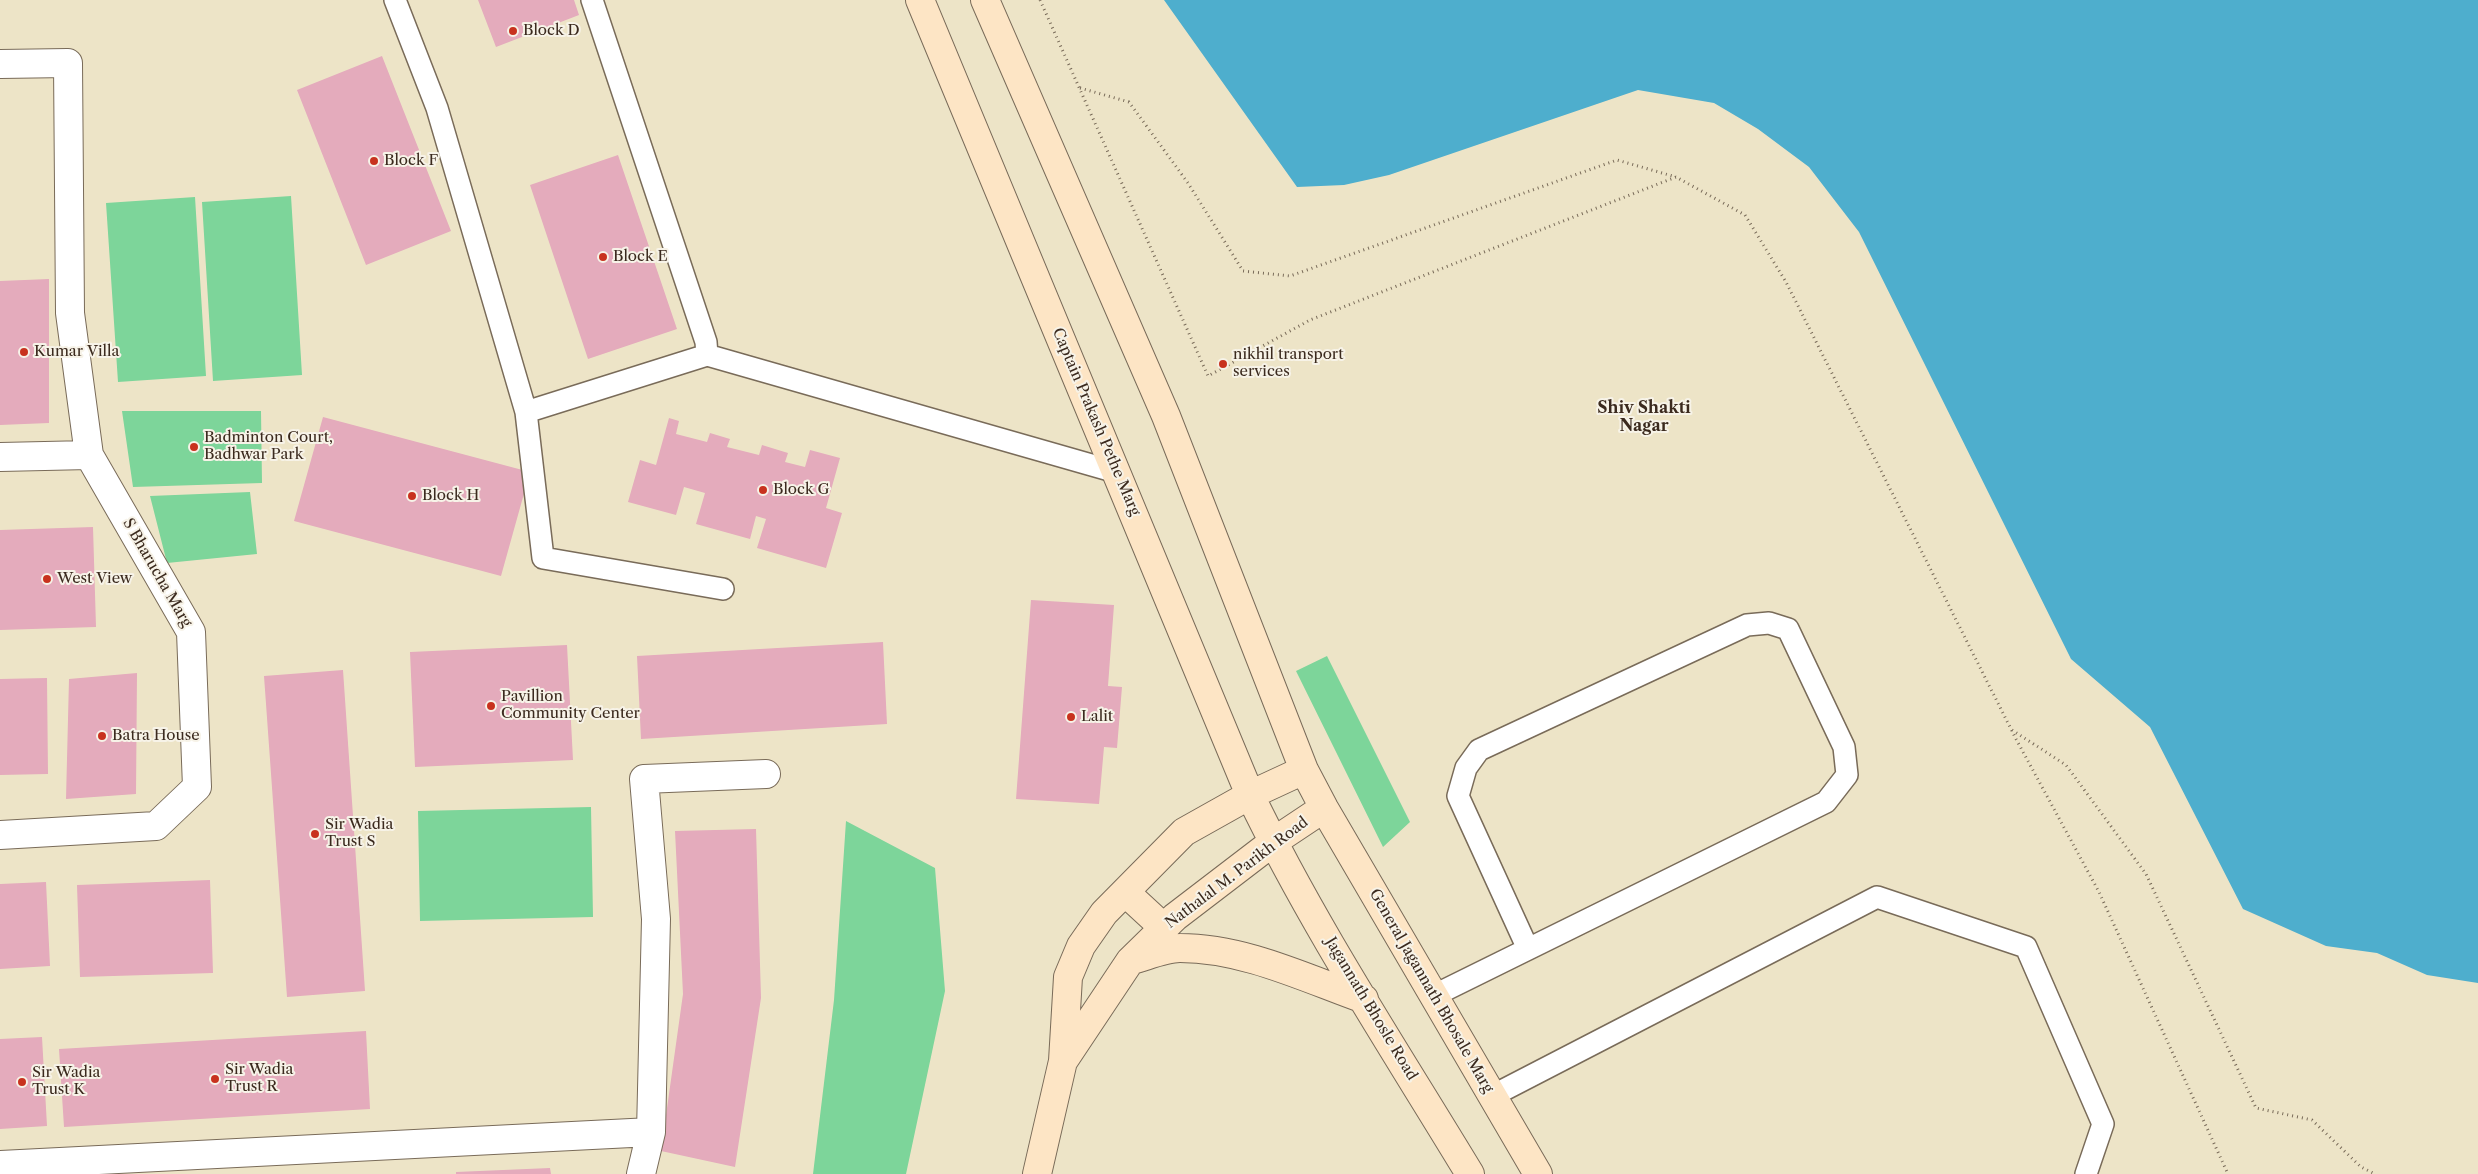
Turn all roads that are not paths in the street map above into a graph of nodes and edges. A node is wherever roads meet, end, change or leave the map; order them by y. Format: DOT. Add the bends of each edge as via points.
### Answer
graph roads {
  1 [pos="395,0"];
  2 [pos="592,0"];
  3 [pos="920,0"];
  4 [pos="985,0"];
  5 [pos="0,64"];
  6 [pos="708,355"];
  7 [pos="526,412"];
  8 [pos="89,455"];
  9 [pos="0,457"];
  10 [pos="1116,472"];
  11 [pos="724,588"];
  12 [pos="1304,770"];
  13 [pos="766,774"];
  14 [pos="1250,795"];
  15 [pos="1324,808"];
  16 [pos="0,835"];
  17 [pos="1273,842"];
  18 [pos="1125,892"];
  19 [pos="1164,928"];
  20 [pos="1528,949"];
  21 [pos="1130,961"];
  22 [pos="1434,996"];
  23 [pos="1364,999"];
  24 [pos="1063,1061"];
  25 [pos="1492,1096"];
  26 [pos="651,1132"];
  27 [pos="0,1165"];
  28 [pos="50,1168"];
  29 [pos="641,1174"];
  30 [pos="1037,1174"];
  31 [pos="1470,1174"];
  32 [pos="1538,1174"];
  33 [pos="2086,1174"];
  1 -- 7 [label="lane" via="436,108"];
  2 -- 6 [label="lane"];
  3 -- 10 [label="main road, Captain Prakash Pethe Marg"];
  4 -- 12 [label="main road" via="1166,416"];
  5 -- 8 [label="street" via="68,63 70,313"];
  6 -- 7 [label="lane"];
  6 -- 10 [label="lane"];
  7 -- 11 [label="lane" via="543,558"];
  8 -- 9 [label="street"];
  8 -- 16 [label="street, S Bharucha Marg" via="192,632 197,787 156,826"];
  10 -- 14 [label="main road, Captain Prakash Pethe Marg"];
  12 -- 14 [label="main road, Nathalal M. Parikh Road"];
  12 -- 15 [label="main road"];
  13 -- 26 [label="street" via="644,779 656,919"];
  14 -- 17 [label="main road, Captain Prakash Pethe Marg"];
  14 -- 18 [label="main road, Nathalal M. Parikh Road" via="1184,832"];
  15 -- 17 [label="main road, Nathalal M. Parikh Road"];
  15 -- 22 [label="main road, General Jagannath Bhosale Marg"];
  17 -- 19 [label="main road, Nathalal M. Parikh Road"];
  17 -- 23 [label="main road, Jagannath Bhosle Road"];
  18 -- 19 [label="main road"];
  18 -- 24 [label="main road, Nathalal M. Parikh Road" via="1104,912 1081,946 1068,977"];
  19 -- 21 [label="main road, Nathalal M. Parikh Road"];
  20 -- 20 [label="lane" via="1826,802 1847,774 1844,747 1788,630 1769,622 1747,625 1479,750 1466,768 1458,796"];
  20 -- 22 [label="lane"];
  21 -- 23 [label="main road" via="1179,948 1218,952 1277,966"];
  21 -- 24 [label="main road, Nathalal M. Parikh Road"];
  22 -- 25 [label="main road, General Jagannath Bhosale Marg"];
  23 -- 31 [label="main road, Jagannath Bhosle Road"];
  24 -- 30 [label="main road, Nathalal M. Parikh Road"];
  25 -- 32 [label="main road, General Jagannath Bhosale Marg"];
  25 -- 33 [label="lane" via="1877,897 2026,947 2103,1124"];
  26 -- 28 [label="street"];
  26 -- 29 [label="street"];
  27 -- 28 [label="street"];
}
